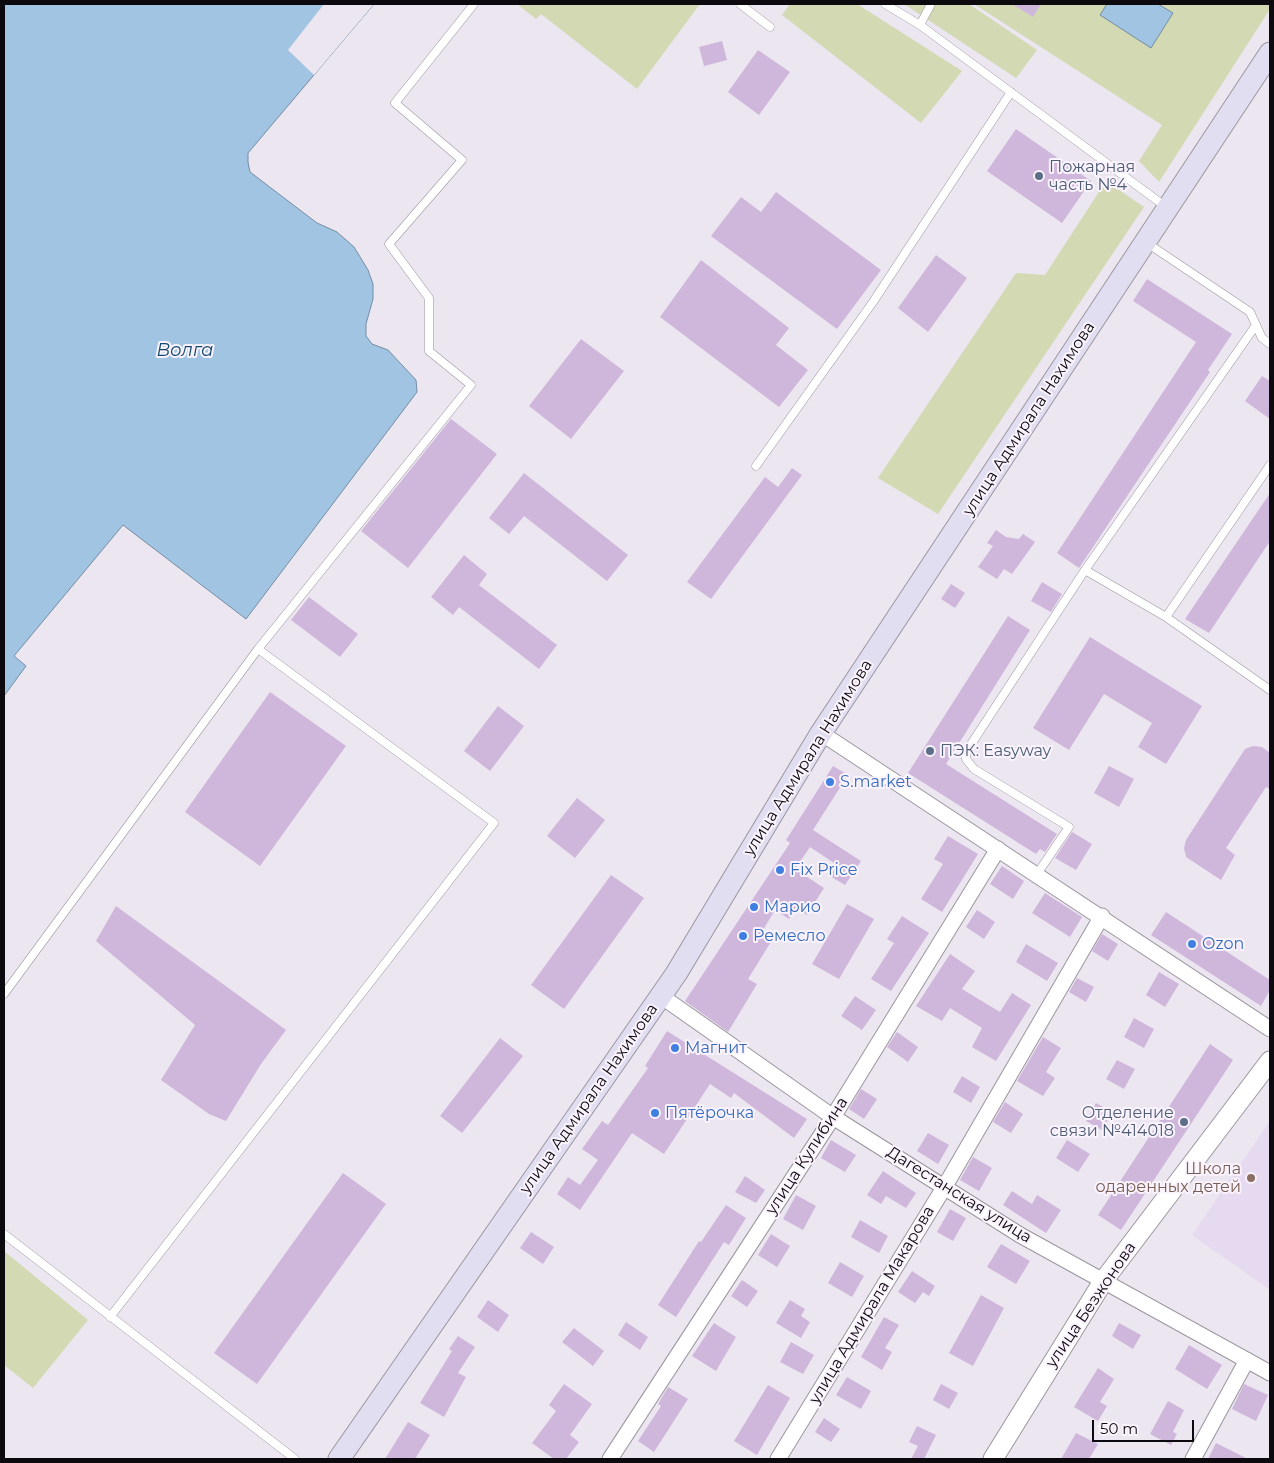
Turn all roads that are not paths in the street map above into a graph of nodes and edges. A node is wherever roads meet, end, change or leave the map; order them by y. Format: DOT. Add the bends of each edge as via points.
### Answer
graph roads {
  1 [pos="474,4"];
  2 [pos="740,4"];
  3 [pos="885,4"];
  4 [pos="931,4"];
  5 [pos="920,25"];
  6 [pos="770,27"];
  7 [pos="1270,53"];
  8 [pos="1011,92"];
  9 [pos="1168,208"];
  10 [pos="1145,242"];
  11 [pos="1256,325"];
  12 [pos="1270,344"];
  13 [pos="756,466"];
  14 [pos="1270,466"];
  15 [pos="1085,570"];
  16 [pos="1166,617"];
  17 [pos="258,649"];
  18 [pos="1270,690"];
  19 [pos="821,733"];
  20 [pos="998,849"];
  21 [pos="1037,874"];
  22 [pos="1102,916"];
  23 [pos="4,994"];
  24 [pos="661,996"];
  25 [pos="1270,1029"];
  26 [pos="1270,1061"];
  27 [pos="833,1116"];
  28 [pos="945,1186"];
  29 [pos="4,1234"];
  30 [pos="1104,1280"];
  31 [pos="110,1317"];
  32 [pos="1247,1360"];
  33 [pos="1270,1373"];
  34 [pos="296,1459"];
  35 [pos="339,1459"];
  36 [pos="610,1459"];
  37 [pos="778,1459"];
  38 [pos="993,1459"];
  39 [pos="1193,1459"];
  1 -- 17 [label="lane" via="395,103 462,160 389,244 429,298 429,352 471,385"];
  2 -- 6 [label="lane"];
  3 -- 5 [label="lane"];
  4 -- 5 [label="lane"];
  5 -- 8 [label="lane"];
  7 -- 9 [label="main road, улица Адмирала Нахимова"];
  8 -- 9 [label="lane"];
  8 -- 13 [label="lane" via="873,302"];
  9 -- 10 [label="main road, улица Адмирала Нахимова"];
  10 -- 11 [label="lane" via="1250,312"];
  10 -- 19 [label="main road, улица Адмирала Нахимова"];
  11 -- 12 [label="lane" via="1262,338"];
  11 -- 15 [label="lane"];
  14 -- 16 [label="lane"];
  15 -- 16 [label="lane"];
  15 -- 21 [label="lane" via="966,752 966,759 974,769 1069,826"];
  16 -- 18 [label="lane"];
  17 -- 23 [label="lane"];
  17 -- 31 [label="lane" via="494,823"];
  19 -- 20 [label="street"];
  19 -- 24 [label="main road, улица Адмирала Нахимова"];
  20 -- 21 [label="street"];
  20 -- 27 [label="street, улица Кулибина"];
  21 -- 22 [label="street"];
  22 -- 25 [label="street"];
  22 -- 28 [label="street, улица Адмирала Макарова"];
  24 -- 27 [label="street, Дагестанская улица"];
  24 -- 35 [label="main road, улица Адмирала Нахимова"];
  26 -- 30 [label="street, улица Безжонова"];
  27 -- 28 [label="street, Дагестанская улица"];
  27 -- 36 [label="street, улица Кулибина"];
  28 -- 30 [label="street, Дагестанская улица" via="1020,1235"];
  28 -- 37 [label="street, улица Адмирала Макарова"];
  29 -- 31 [label="lane"];
  30 -- 32 [label="street, Дагестанская улица"];
  30 -- 38 [label="street, улица Безжонова"];
  31 -- 34 [label="lane"];
  32 -- 33 [label="street, Дагестанская улица"];
  32 -- 39 [label="street"];
}
